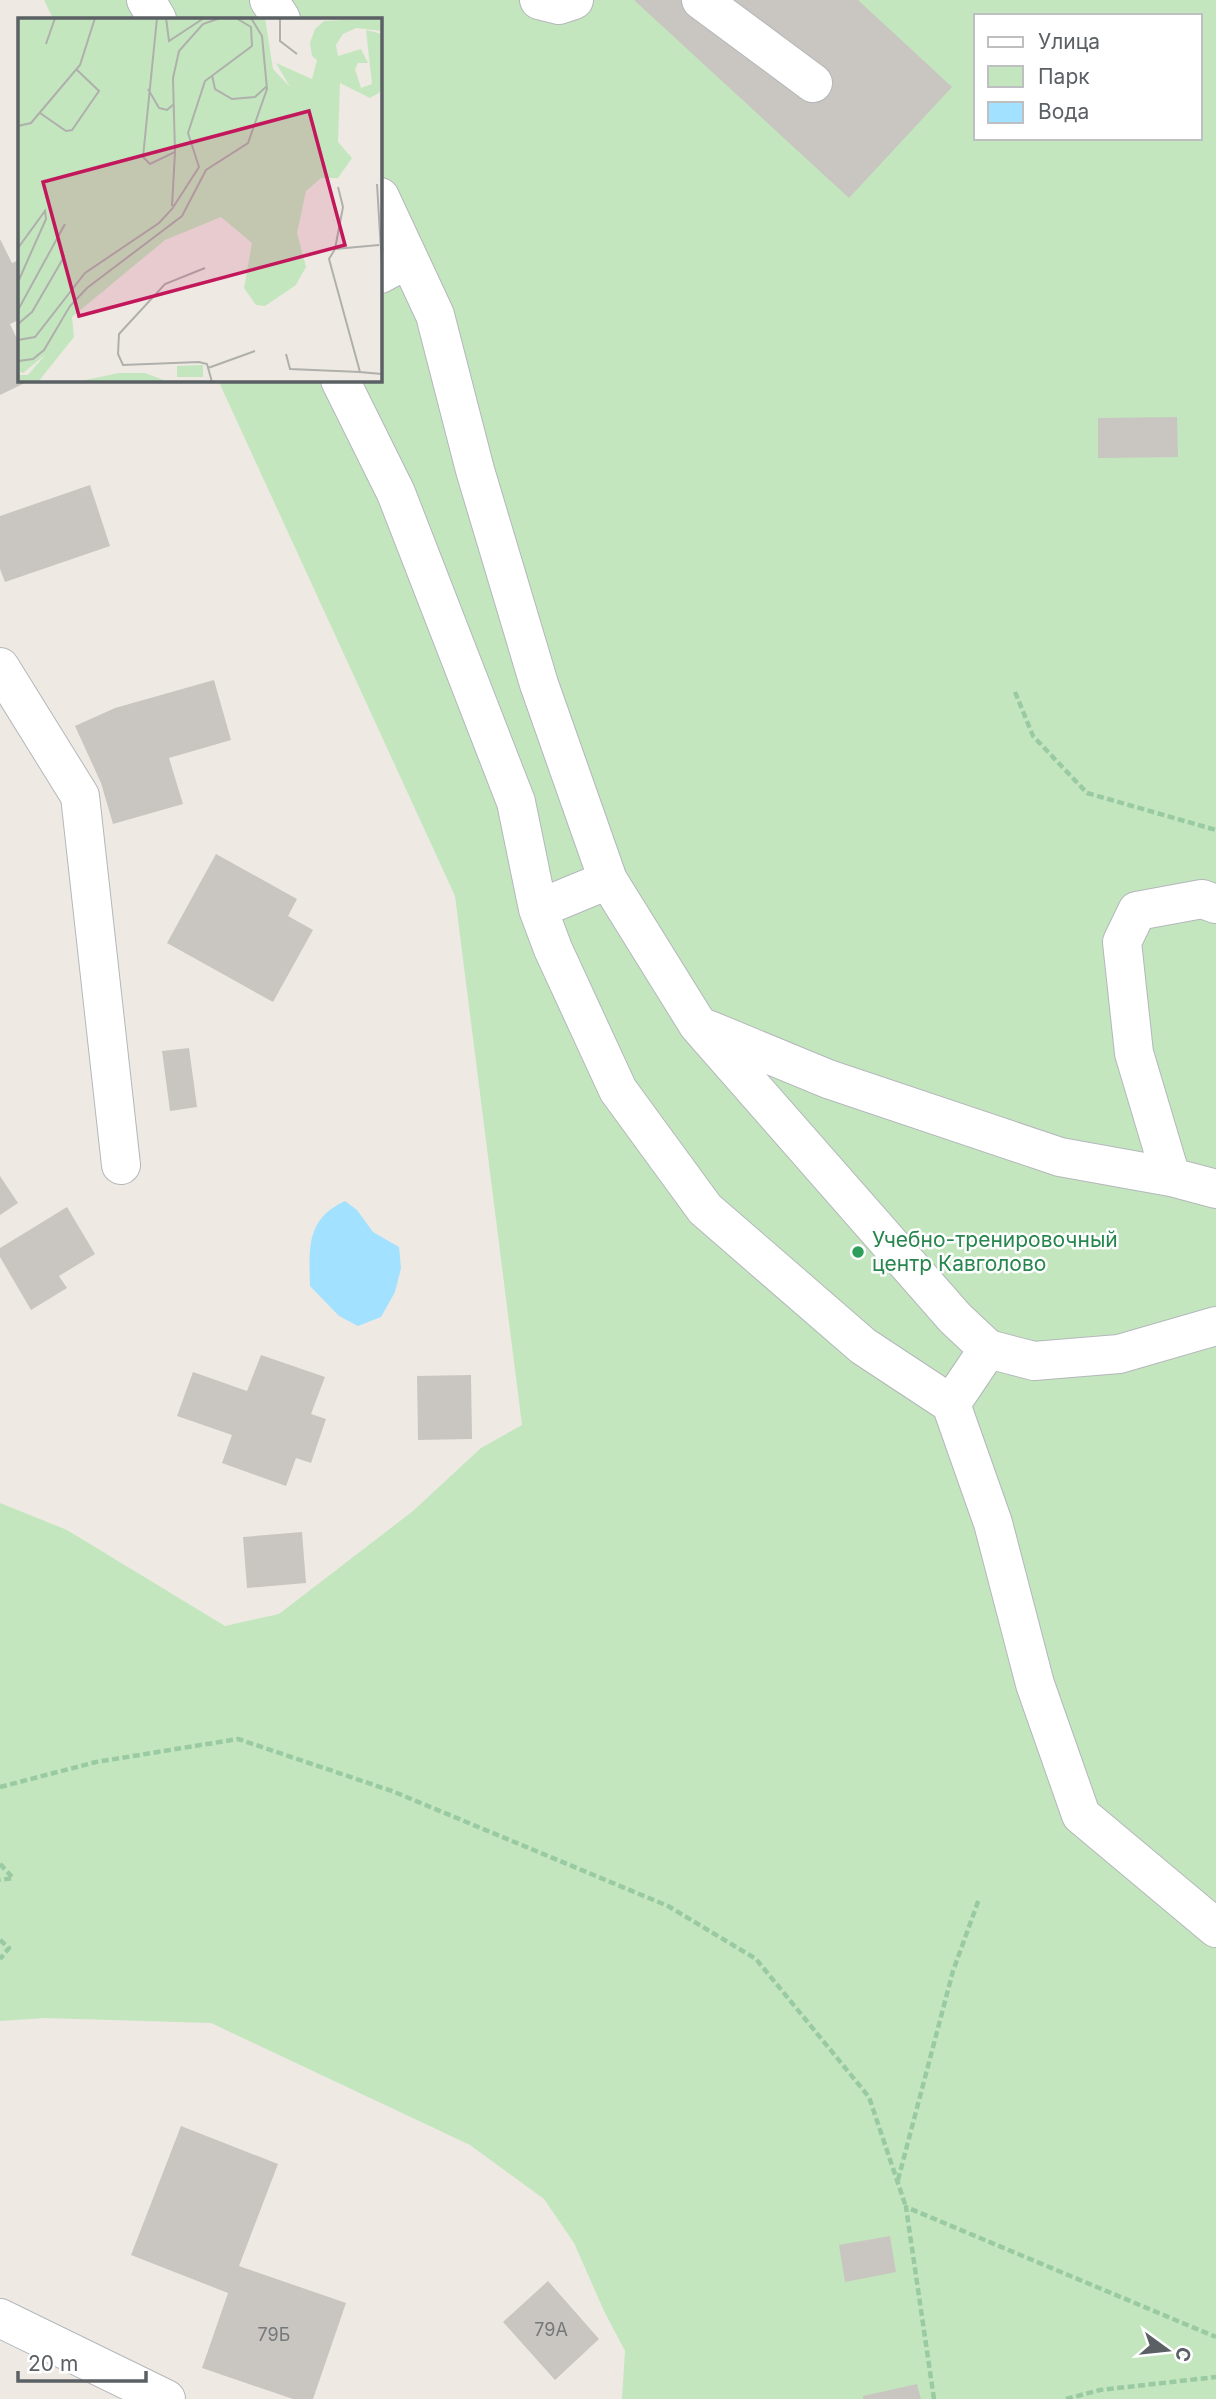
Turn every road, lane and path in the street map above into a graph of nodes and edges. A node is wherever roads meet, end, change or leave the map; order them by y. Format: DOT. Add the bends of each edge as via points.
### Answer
graph roads {
  1 [pos="146,0"];
  2 [pos="269,0"];
  3 [pos="539,0"];
  4 [pos="575,0"];
  5 [pos="701,0"];
  6 [pos="156,18"];
  7 [pos="280,18"];
  8 [pos="813,83"];
  9 [pos="382,207"];
  10 [pos="394,267"];
  11 [pos="342,382"];
  12 [pos="0,667"];
  13 [pos="1015,692"];
  14 [pos="1216,830"];
  15 [pos="608,880"];
  16 [pos="1216,904"];
  17 [pos="538,909"];
  18 [pos="698,1025"];
  19 [pos="121,1165"];
  20 [pos="1171,1177"];
  21 [pos="1216,1189"];
  22 [pos="1216,1326"];
  23 [pos="988,1349"];
  24 [pos="951,1404"];
  25 [pos="0,1787"];
  26 [pos="0,1864"];
  27 [pos="0,1880"];
  28 [pos="979,1899"];
  29 [pos="1216,1928"];
  30 [pos="0,1940"];
  31 [pos="0,1959"];
  32 [pos="898,2181"];
  33 [pos="906,2207"];
  34 [pos="0,2318"];
  35 [pos="1216,2337"];
  36 [pos="1216,2377"];
  37 [pos="166,2399"];
  38 [pos="934,2399"];
  39 [pos="1066,2399"];
  1 -- 6 [label="street"];
  2 -- 7 [label="street"];
  3 -- 4 [label="street" via="559,5"];
  5 -- 8 [label="street"];
  9 -- 10 [label="street"];
  10 -- 15 [label="street" via="435,315 538,684"];
  11 -- 17 [label="street" via="396,493 516,802"];
  12 -- 19 [label="street" via="80,796"];
  13 -- 14 [label="path" via="1033,736 1087,793"];
  15 -- 17 [label="street"];
  15 -- 18 [label="street"];
  16 -- 20 [label="street" via="1202,899 1137,911 1122,942 1134,1053"];
  17 -- 24 [label="street" via="618,1090 705,1209 863,1346"];
  18 -- 20 [label="street" via="828,1079 1060,1157"];
  18 -- 23 [label="street" via="955,1318"];
  20 -- 21 [label="street"];
  22 -- 23 [label="street" via="1119,1354 1034,1361"];
  23 -- 24 [label="street"];
  24 -- 29 [label="street" via="993,1523 1035,1684 1081,1815"];
  25 -- 32 [label="path" via="96,1762 237,1739 392,1790 668,1906 756,1959 869,2097"];
  26 -- 27 [label="path" via="13,1878"];
  28 -- 32 [label="path" via="953,1971"];
  30 -- 31 [label="path" via="9,1948"];
  32 -- 33 [label="path"];
  33 -- 35 [label="path"];
  33 -- 38 [label="path"];
  34 -- 37 [label="street"];
  36 -- 39 [label="path" via="1100,2390"];
}
